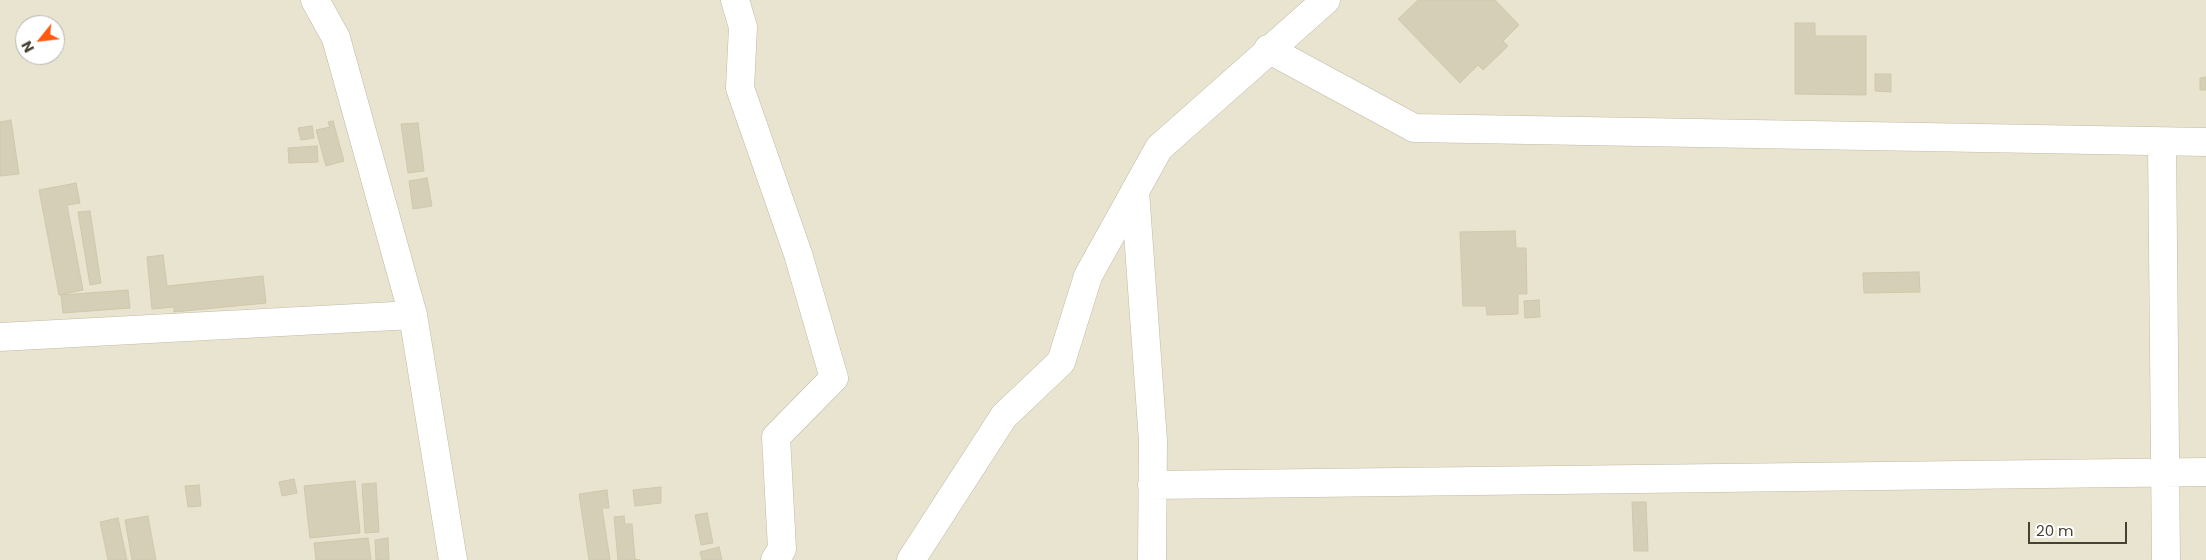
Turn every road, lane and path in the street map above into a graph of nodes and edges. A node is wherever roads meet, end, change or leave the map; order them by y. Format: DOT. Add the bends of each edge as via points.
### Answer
graph roads {
  1 [pos="315,0"];
  2 [pos="735,0"];
  3 [pos="1326,0"];
  4 [pos="1268,49"];
  5 [pos="2162,142"];
  6 [pos="2206,142"];
  7 [pos="1135,192"];
  8 [pos="413,315"];
  9 [pos="0,336"];
  10 [pos="2206,472"];
  11 [pos="2165,473"];
  12 [pos="1152,485"];
  13 [pos="452,560"];
  14 [pos="775,560"];
  15 [pos="910,560"];
  16 [pos="1152,560"];
  17 [pos="2166,560"];
  1 -- 8 [label="street" via="336,38"];
  2 -- 14 [label="street" via="743,26 740,88 798,254 834,378 776,437 782,549"];
  3 -- 4 [label="street"];
  4 -- 5 [label="street" via="1414,128"];
  4 -- 7 [label="street" via="1159,148"];
  5 -- 6 [label="street"];
  5 -- 11 [label="street"];
  7 -- 12 [label="street" via="1153,442"];
  7 -- 15 [label="street" via="1088,276 1061,362 1004,416"];
  8 -- 9 [label="street"];
  8 -- 13 [label="street"];
  10 -- 11 [label="street"];
  11 -- 12 [label="street"];
  11 -- 17 [label="street"];
  12 -- 16 [label="street"];
}
